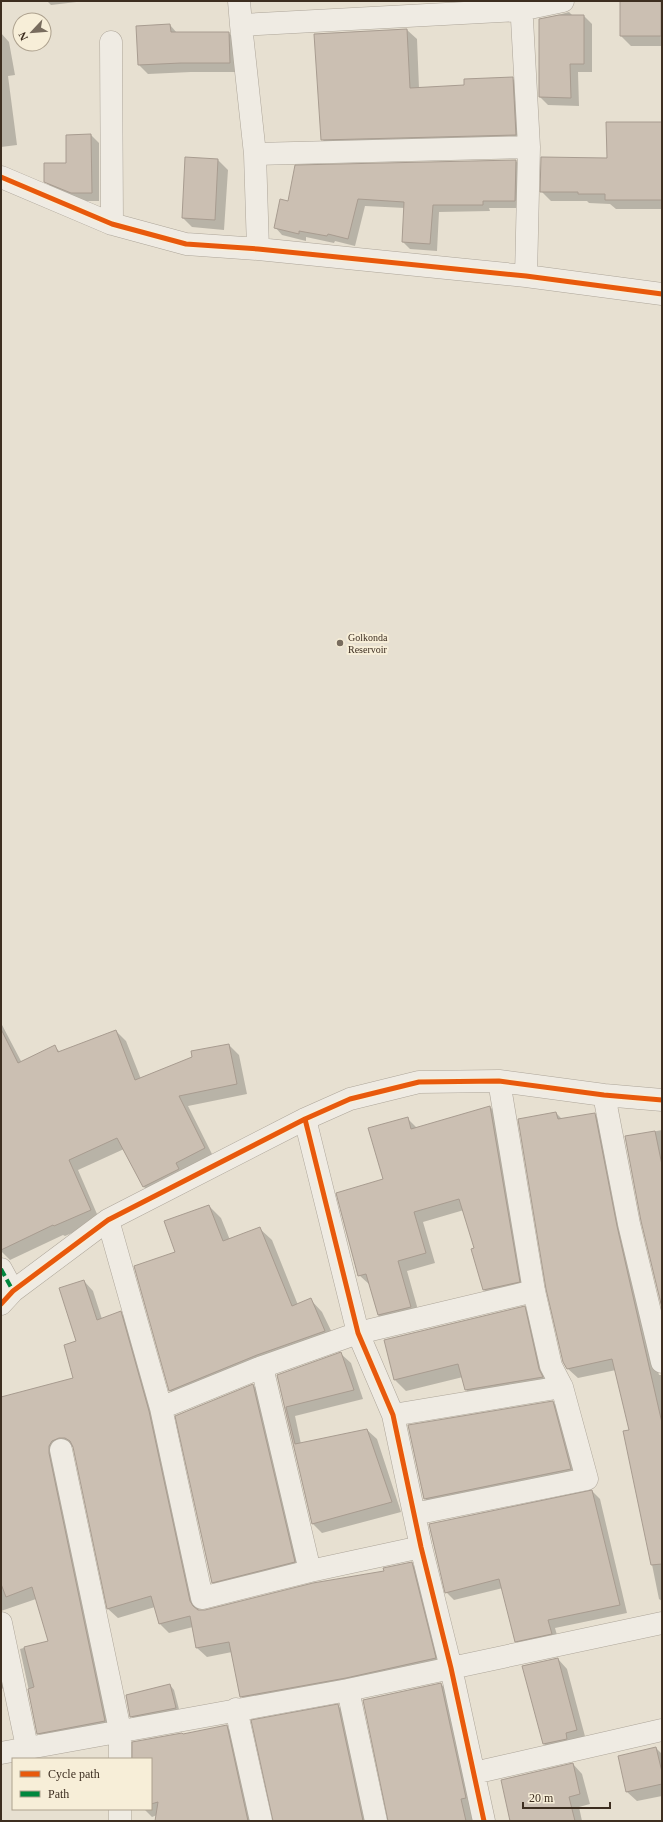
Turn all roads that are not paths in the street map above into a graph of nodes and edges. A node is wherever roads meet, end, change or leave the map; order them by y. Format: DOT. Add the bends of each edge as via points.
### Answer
graph roads {
  1 [pos="239,1"];
  2 [pos="563,1"];
  3 [pos="520,6"];
  4 [pos="241,24"];
  5 [pos="111,42"];
  6 [pos="529,147"];
  7 [pos="255,154"];
  8 [pos="1,177"];
  9 [pos="112,224"];
  10 [pos="258,249"];
  11 [pos="526,276"];
  12 [pos="662,294"];
  13 [pos="499,1081"];
  14 [pos="604,1095"];
  15 [pos="662,1100"];
  16 [pos="305,1119"];
  17 [pos="108,1220"];
  18 [pos="1,1270"];
  19 [pos="534,1291"];
  20 [pos="7,1297"];
  21 [pos="358,1333"];
  22 [pos="662,1362"];
  23 [pos="262,1367"];
  24 [pos="562,1387"];
  25 [pos="161,1408"];
  26 [pos="393,1415"];
  27 [pos="60,1450"];
  28 [pos="414,1514"];
  29 [pos="421,1548"];
  30 [pos="310,1571"];
  31 [pos="662,1622"];
  32 [pos="1,1623"];
  33 [pos="451,1668"];
  34 [pos="348,1690"];
  35 [pos="236,1709"];
  36 [pos="120,1730"];
  37 [pos="662,1730"];
  38 [pos="27,1747"];
  39 [pos="1,1753"];
  40 [pos="120,1758"];
  41 [pos="474,1773"];
  42 [pos="120,1810"];
  43 [pos="120,1821"];
  44 [pos="261,1821"];
  45 [pos="376,1821"];
  46 [pos="484,1821"];
  1 -- 4 [label="street"];
  2 -- 3 [label="street"];
  3 -- 4 [label="street"];
  3 -- 6 [label="street"];
  4 -- 7 [label="street"];
  5 -- 9 [label="street"];
  6 -- 7 [label="street"];
  6 -- 11 [label="street"];
  7 -- 10 [label="street"];
  8 -- 9 [label="street"];
  9 -- 10 [label="street" via="186,244"];
  10 -- 11 [label="street"];
  11 -- 12 [label="street"];
  13 -- 14 [label="street"];
  13 -- 16 [label="street" via="419,1082 350,1099"];
  13 -- 19 [label="street"];
  14 -- 15 [label="street"];
  14 -- 22 [label="street" via="629,1224"];
  16 -- 17 [label="street"];
  16 -- 21 [label="street"];
  17 -- 20 [label="street"];
  17 -- 25 [label="street"];
  18 -- 20 [label="street"];
  19 -- 21 [label="street"];
  19 -- 24 [label="street" via="551,1366"];
  21 -- 23 [label="street"];
  21 -- 26 [label="street"];
  23 -- 25 [label="street"];
  23 -- 30 [label="street"];
  24 -- 26 [label="street"];
  24 -- 28 [label="street" via="587,1479"];
  25 -- 30 [label="street" via="202,1598"];
  26 -- 28 [label="street"];
  27 -- 36 [label="street"];
  28 -- 29 [label="street"];
  29 -- 30 [label="street"];
  29 -- 33 [label="street"];
  31 -- 33 [label="street"];
  32 -- 38 [label="street"];
  33 -- 34 [label="street"];
  33 -- 41 [label="street"];
  34 -- 35 [label="street"];
  34 -- 45 [label="street"];
  35 -- 36 [label="street"];
  35 -- 44 [label="street"];
  36 -- 38 [label="street"];
  36 -- 40 [label="street"];
  37 -- 41 [label="street"];
  38 -- 39 [label="street"];
  41 -- 46 [label="street"];
  42 -- 43 [label="street"];
}
